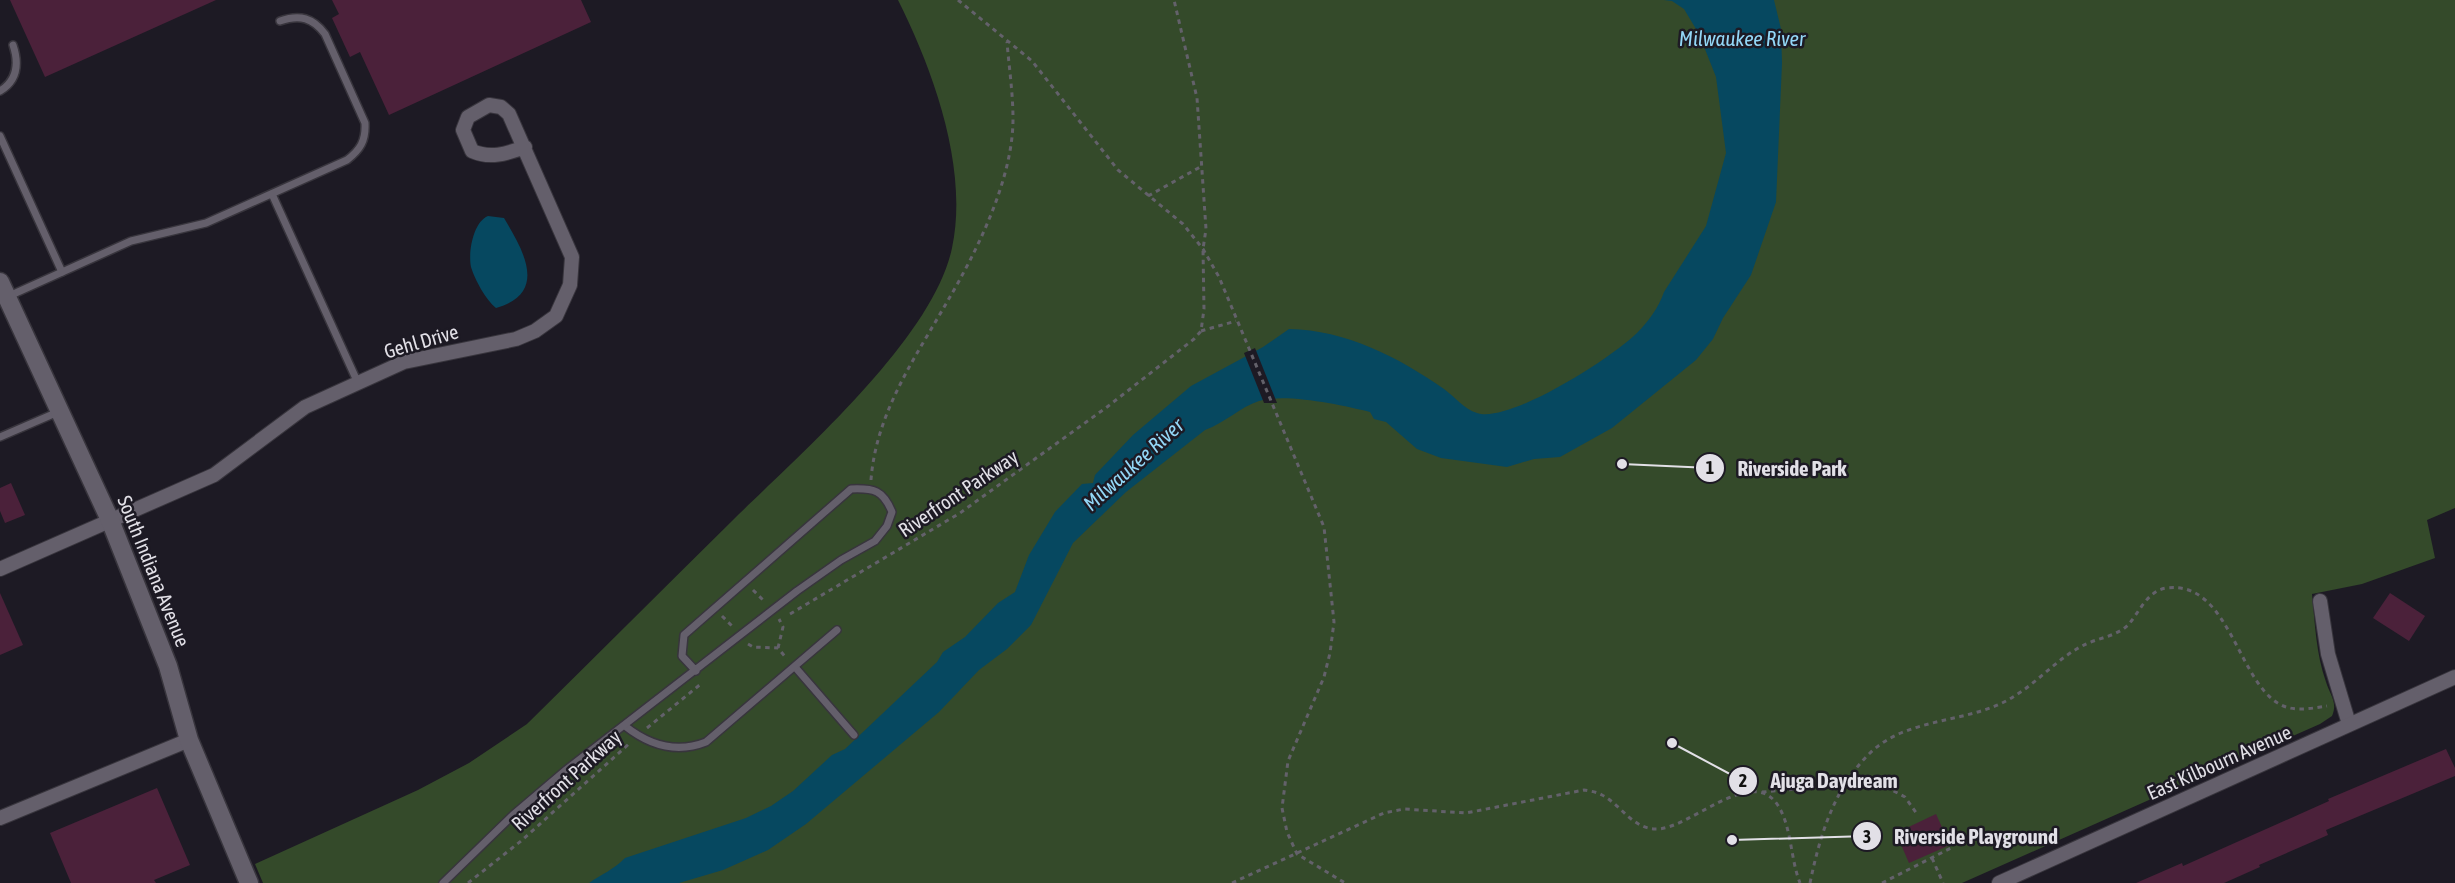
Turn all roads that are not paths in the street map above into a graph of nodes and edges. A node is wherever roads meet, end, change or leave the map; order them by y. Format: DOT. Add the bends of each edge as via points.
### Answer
graph roads {
  1 [pos="280,21"];
  2 [pos="13,45"];
  3 [pos="0,91"];
  4 [pos="0,136"];
  5 [pos="525,147"];
  6 [pos="272,194"];
  7 [pos="62,272"];
  8 [pos="2,293"];
  9 [pos="358,384"];
  10 [pos="60,411"];
  11 [pos="0,437"];
  12 [pos="110,520"];
  13 [pos="0,569"];
  14 [pos="2320,601"];
  15 [pos="837,630"];
  16 [pos="795,667"];
  17 [pos="696,671"];
  18 [pos="2455,677"];
  19 [pos="2349,724"];
  20 [pos="625,726"];
  21 [pos="854,735"];
  22 [pos="189,740"];
  23 [pos="0,818"];
  24 [pos="249,883"];
  25 [pos="443,883"];
  26 [pos="2000,883"];
  1 -- 6 [label="lane" via="308,18 325,34 360,110 365,135 357,153 347,160"];
  2 -- 3 [label="lane" via="17,67 9,84"];
  4 -- 7 [label="lane"];
  5 -- 5 [label="street, Gehl Drive" via="509,114 501,108 489,105 468,117 463,130 472,150 481,155"];
  5 -- 9 [label="street, Gehl Drive" via="572,257 570,285 556,316 516,339 404,362"];
  6 -- 7 [label="lane" via="207,223 131,241"];
  6 -- 9 [label="lane"];
  7 -- 8 [label="lane"];
  8 -- 10 [label="street, South Indiana Avenue"];
  9 -- 12 [label="street, Gehl Drive" via="305,407 214,475"];
  10 -- 11 [label="lane"];
  10 -- 12 [label="street, South Indiana Avenue"];
  12 -- 13 [label="street, Gehl Drive"];
  12 -- 22 [label="street, South Indiana Avenue" via="168,666"];
  14 -- 19 [label="street" via="2328,654"];
  15 -- 16 [label="lane"];
  16 -- 20 [label="lane" via="706,742 694,747 667,747 638,736"];
  16 -- 21 [label="lane"];
  17 -- 17 [label="lane" via="797,591 875,541 892,512 886,498 870,488 851,489 684,635 682,656"];
  17 -- 20 [label="lane"];
  18 -- 19 [label="street, East Kilbourn Avenue"];
  19 -- 26 [label="street, East Kilbourn Avenue"];
  20 -- 25 [label="lane" via="513,815"];
  22 -- 23 [label="street"];
  22 -- 24 [label="street, South Indiana Avenue"];
}
